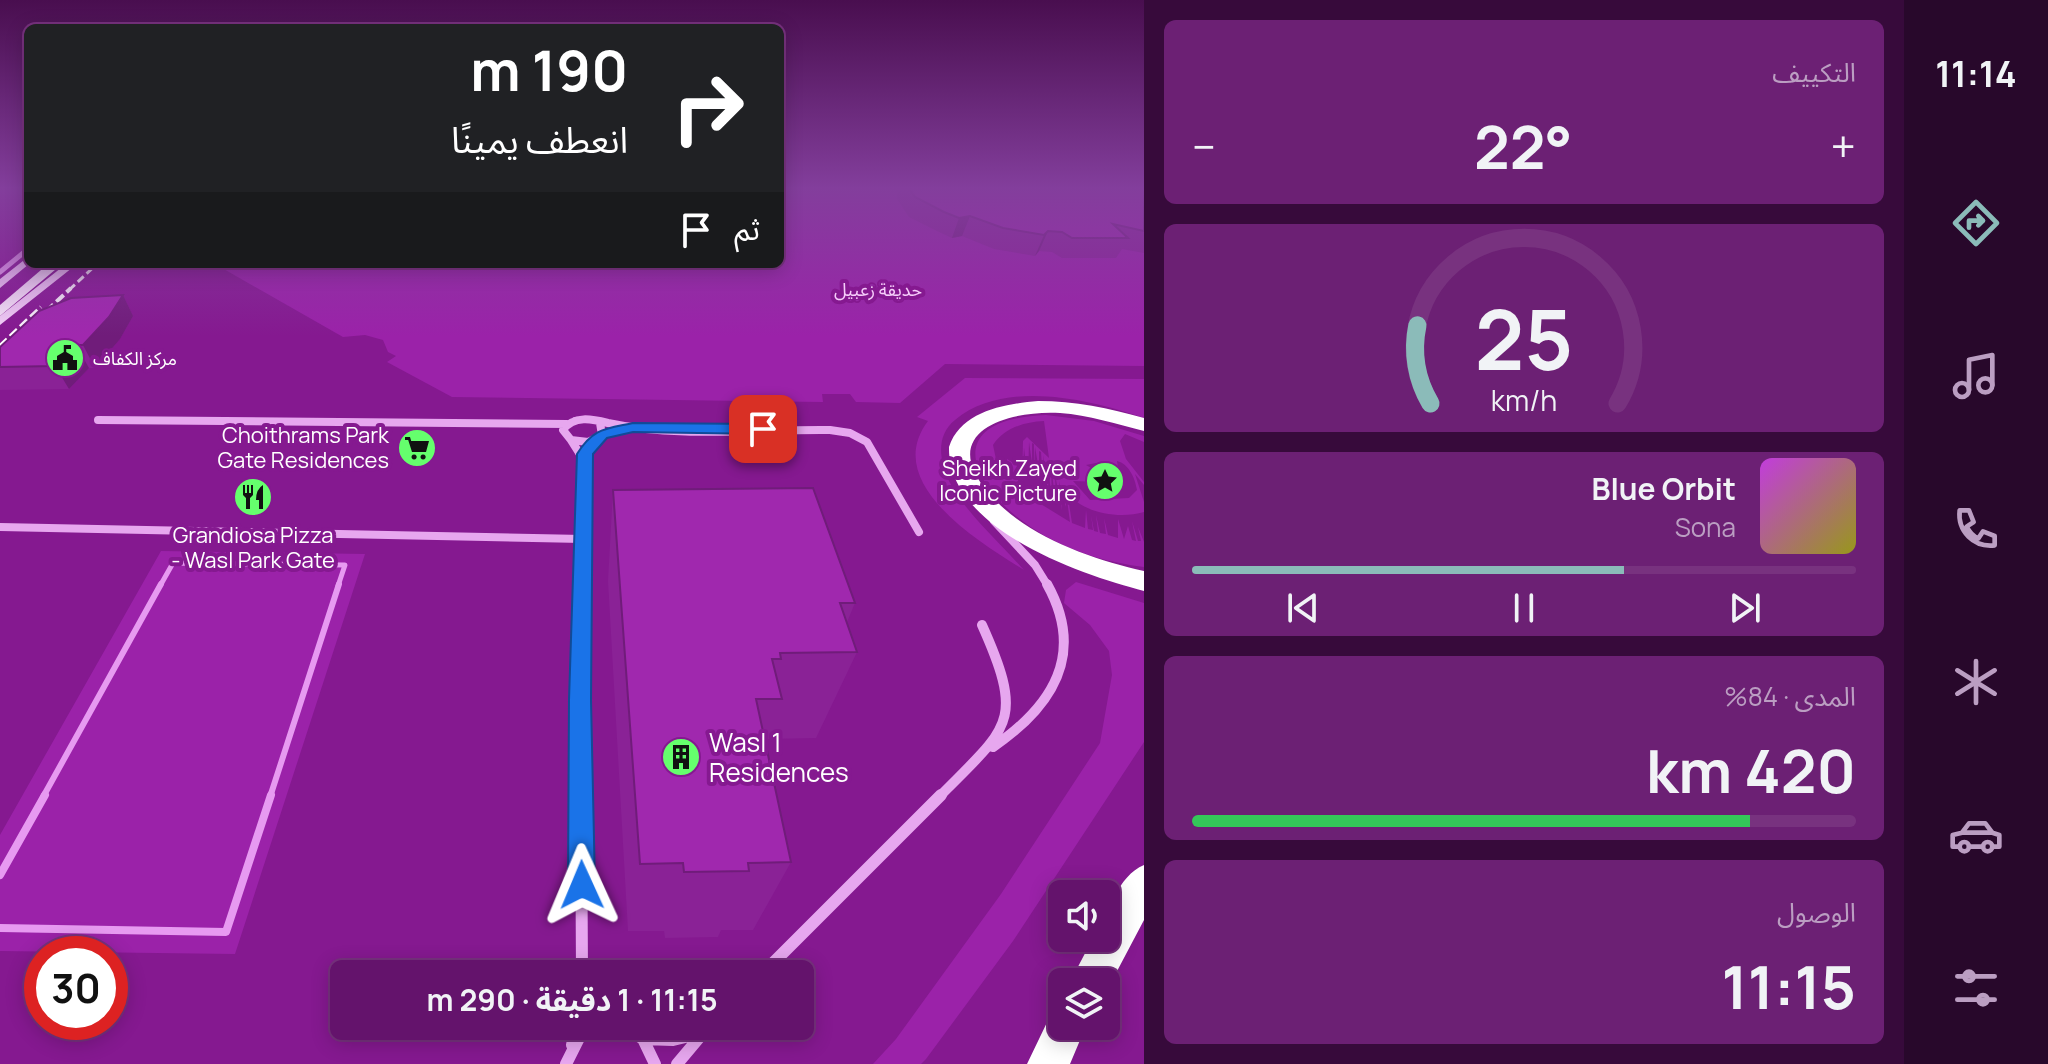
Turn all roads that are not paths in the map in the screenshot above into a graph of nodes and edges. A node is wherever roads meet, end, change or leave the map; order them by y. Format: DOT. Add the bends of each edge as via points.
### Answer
graph roads {
  1 [pos="24,252"];
  2 [pos="24,264"];
  3 [pos="35,268"];
  4 [pos="51,268"];
  5 [pos="67,268"];
  6 [pos="0,272"];
  7 [pos="0,285"];
  8 [pos="0,297"];
  9 [pos="0,312"];
  10 [pos="0,322"];
  11 [pos="98,420"];
  12 [pos="600,423"];
  13 [pos="567,424"];
  14 [pos="1144,425"];
  15 [pos="538,426"];
  16 [pos="633,427"];
  17 [pos="602,435"];
  18 [pos="568,437"];
  19 [pos="593,441"];
  20 [pos="583,459"];
  21 [pos="969,480"];
  22 [pos="0,527"];
  23 [pos="919,532"];
  24 [pos="583,539"];
  25 [pos="1144,581"];
  26 [pos="982,625"];
  27 [pos="985,751"];
  28 [pos="1144,883"];
  29 [pos="583,960"];
  30 [pos="776,960"];
  31 [pos="1098,968"];
  32 [pos="573,1040"];
  33 [pos="578,1040"];
  34 [pos="643,1040"];
  35 [pos="696,1040"];
  36 [pos="572,1048"];
  37 [pos="566,1064"];
  38 [pos="655,1064"];
  39 [pos="677,1064"];
  1 -- 6 [label="street"];
  2 -- 7 [label="main road"];
  3 -- 8 [label="main road"];
  4 -- 9 [label="main road"];
  5 -- 10 [label="main road"];
  11 -- 15 [label="street"];
  12 -- 13 [label="street" via="583,418"];
  12 -- 16 [label="street"];
  12 -- 17 [label="street"];
  13 -- 15 [label="street"];
  13 -- 18 [label="street"];
  14 -- 21 [label="highway" via="1066,408 1002,413 962,439 960,461"];
  15 -- 18 [label="street"];
  16 -- 17 [label="street"];
  16 -- 23 [label="street" via="850,433 872,449"];
  17 -- 19 [label="street"];
  18 -- 19 [label="street"];
  18 -- 20 [label="street"];
  19 -- 20 [label="street"];
  20 -- 24 [label="street"];
  21 -- 25 [label="highway" via="995,512 1042,545 1095,569"];
  21 -- 27 [label="street" via="988,513 1049,586 1065,636 1061,672 1043,707 1014,735"];
  22 -- 24 [label="street"];
  24 -- 29 [label="street"];
  26 -- 27 [label="street" via="1007,681 1008,697 1003,727"];
  27 -- 30 [label="street"];
  28 -- 31 [label="highway"];
  32 -- 36 [label="street"];
  33 -- 36 [label="street"];
  34 -- 38 [label="street"];
  35 -- 39 [label="street"];
  36 -- 37 [label="street"];
}
